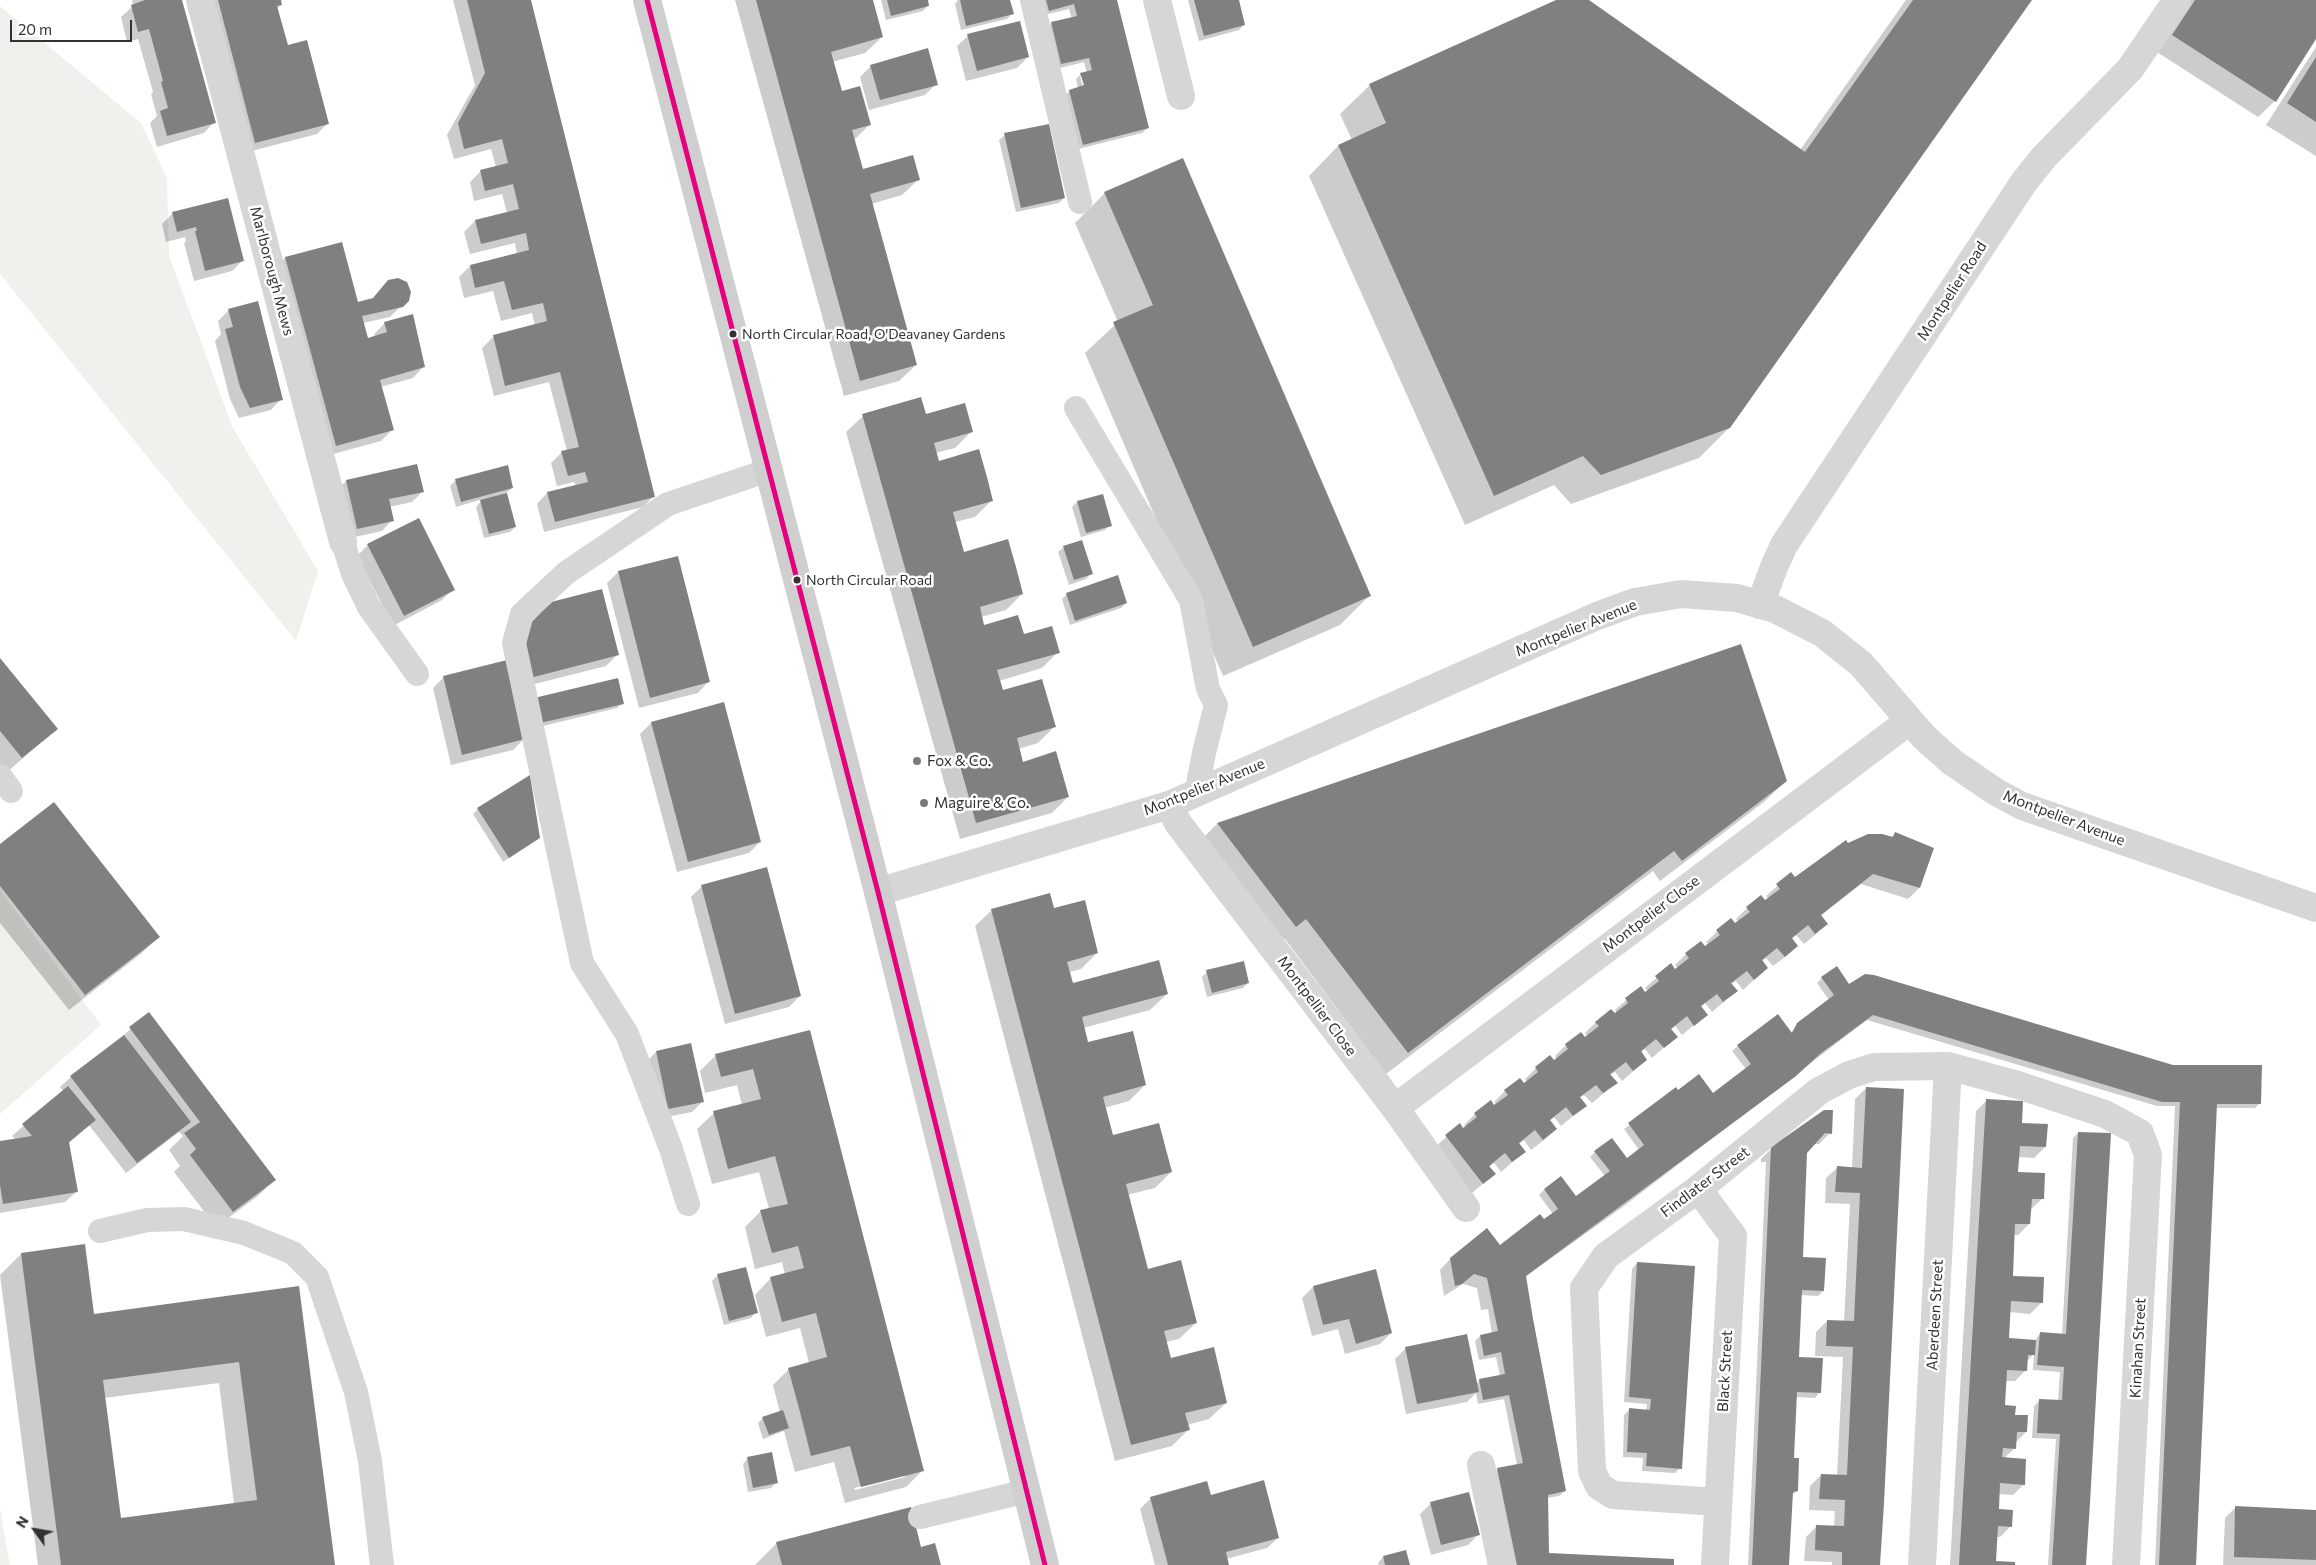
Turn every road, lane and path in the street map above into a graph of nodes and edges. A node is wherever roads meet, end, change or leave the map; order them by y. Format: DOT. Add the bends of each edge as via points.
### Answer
graph roads {
  1 [pos="200,0"];
  2 [pos="647,0"];
  3 [pos="1032,0"];
  4 [pos="1157,0"];
  5 [pos="2177,0"];
  6 [pos="1181,96"];
  7 [pos="1080,202"];
  8 [pos="1076,408"];
  9 [pos="768,470"];
  10 [pos="343,542"];
  11 [pos="1760,605"];
  12 [pos="417,674"];
  13 [pos="1909,720"];
  14 [pos="1196,794"];
  15 [pos="1168,805"];
  16 [pos="878,892"];
  17 [pos="2316,908"];
  18 [pos="1948,1066"];
  19 [pos="1394,1108"];
  20 [pos="2140,1134"];
  21 [pos="1698,1189"];
  22 [pos="688,1204"];
  23 [pos="1466,1208"];
  24 [pos="100,1231"];
  25 [pos="1482,1465"];
  26 [pos="1027,1491"];
  27 [pos="1718,1502"];
  28 [pos="920,1517"];
  29 [pos="382,1565"];
  30 [pos="1045,1565"];
  31 [pos="1502,1565"];
  32 [pos="1715,1565"];
  33 [pos="1922,1565"];
  34 [pos="2126,1565"];
  1 -- 10 [label="street, Marlborough Mews"];
  2 -- 9 [label="main road"];
  3 -- 7 [label="lane"];
  4 -- 6 [label="street"];
  5 -- 11 [label="street, Montpelier Road" via="2130,69 2044,157 2024,182 1784,545"];
  8 -- 14 [label="lane" via="1191,600 1208,689 1216,705"];
  9 -- 16 [label="main road"];
  9 -- 22 [label="lane" via="668,504 566,573 522,614 514,643 582,963 627,1034 671,1149"];
  10 -- 12 [label="lane" via="353,574 369,607"];
  11 -- 13 [label="street, Montpelier Avenue" via="1799,620 1840,646 1861,664"];
  11 -- 14 [label="street, Montpelier Avenue" via="1737,598 1681,594 1636,602 1376,712"];
  13 -- 17 [label="street, Montpelier Avenue" via="1952,762 2022,806"];
  13 -- 19 [label="street, Montpelier Close"];
  14 -- 15 [label="street, Montpelier Avenue"];
  15 -- 16 [label="street, Montpelier Avenue"];
  15 -- 19 [label="street, Montpellier Close" via="1178,824"];
  16 -- 26 [label="main road"];
  18 -- 20 [label="street, Findlater Street" via="2106,1114"];
  18 -- 21 [label="street, Findlater Street" via="1874,1067 1849,1074 1819,1091"];
  18 -- 33 [label="street, Aberdeen Street"];
  19 -- 23 [label="street, Montpellier Close"];
  20 -- 34 [label="street, Kinahan Street" via="2148,1155"];
  21 -- 27 [label="street, Black Street" via="1733,1236"];
  21 -- 27 [label="street, Findlater Street" via="1606,1256 1584,1288 1592,1472 1599,1486 1613,1494"];
  24 -- 29 [label="lane" via="147,1220 184,1219 244,1234 293,1253 317,1277 356,1392 370,1461"];
  25 -- 31 [label="street"];
  26 -- 28 [label="lane"];
  26 -- 30 [label="main road"];
  27 -- 32 [label="street, Black Street"];
}
